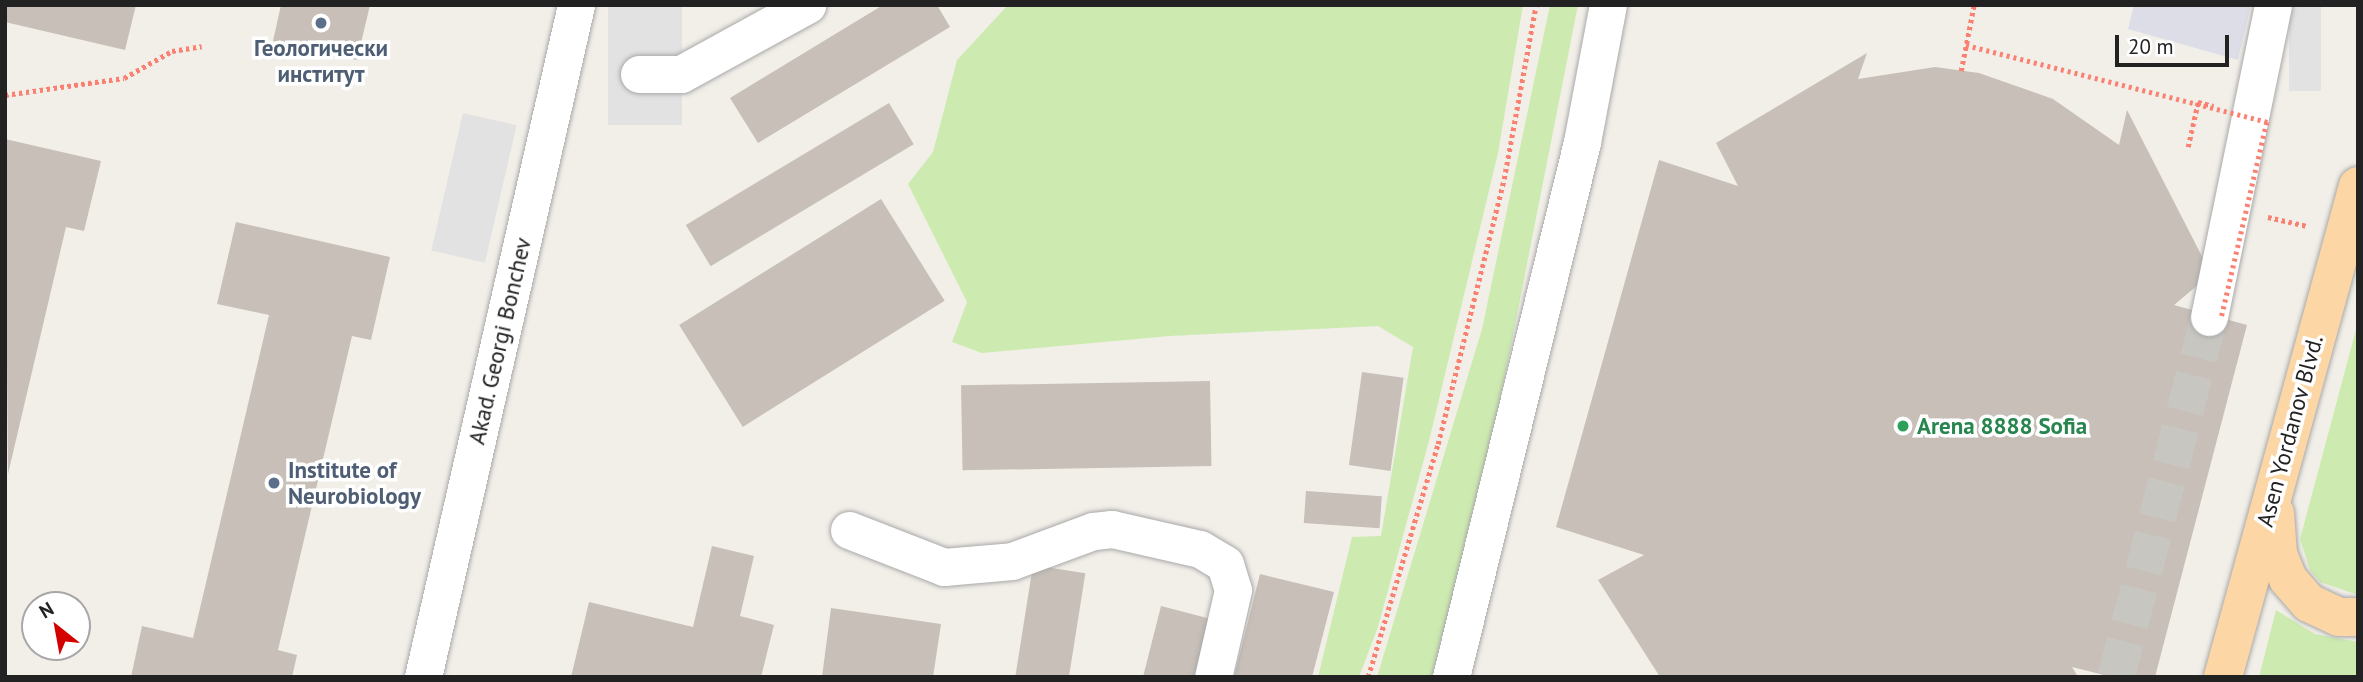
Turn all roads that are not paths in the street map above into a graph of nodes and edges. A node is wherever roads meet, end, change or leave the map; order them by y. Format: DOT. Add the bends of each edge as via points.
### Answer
graph roads {
  1 [pos="576,5"];
  2 [pos="807,5"];
  3 [pos="1608,5"];
  4 [pos="2273,5"];
  5 [pos="639,74"];
  6 [pos="2358,186"];
  7 [pos="2215,318"];
  8 [pos="2273,493"];
  9 [pos="849,530"];
  10 [pos="2358,617"];
  11 [pos="423,677"];
  12 [pos="1213,677"];
  13 [pos="1451,677"];
  14 [pos="2222,677"];
  1 -- 11 [label="street, Akad. Georgi Bonchev"];
  2 -- 5 [label="street" via="681,74"];
  3 -- 13 [label="street" via="1582,142"];
  4 -- 7 [label="street"];
  6 -- 8 [label="main road, Asen Yordanov Blvd."];
  8 -- 10 [label="main road" via="2278,554 2287,579 2309,603 2339,617"];
  8 -- 14 [label="main road, Asen Yordanov Blvd."];
  9 -- 12 [label="street" via="944,567 1012,561 1093,531 1112,529 1200,549 1225,564 1233,590"];
}
